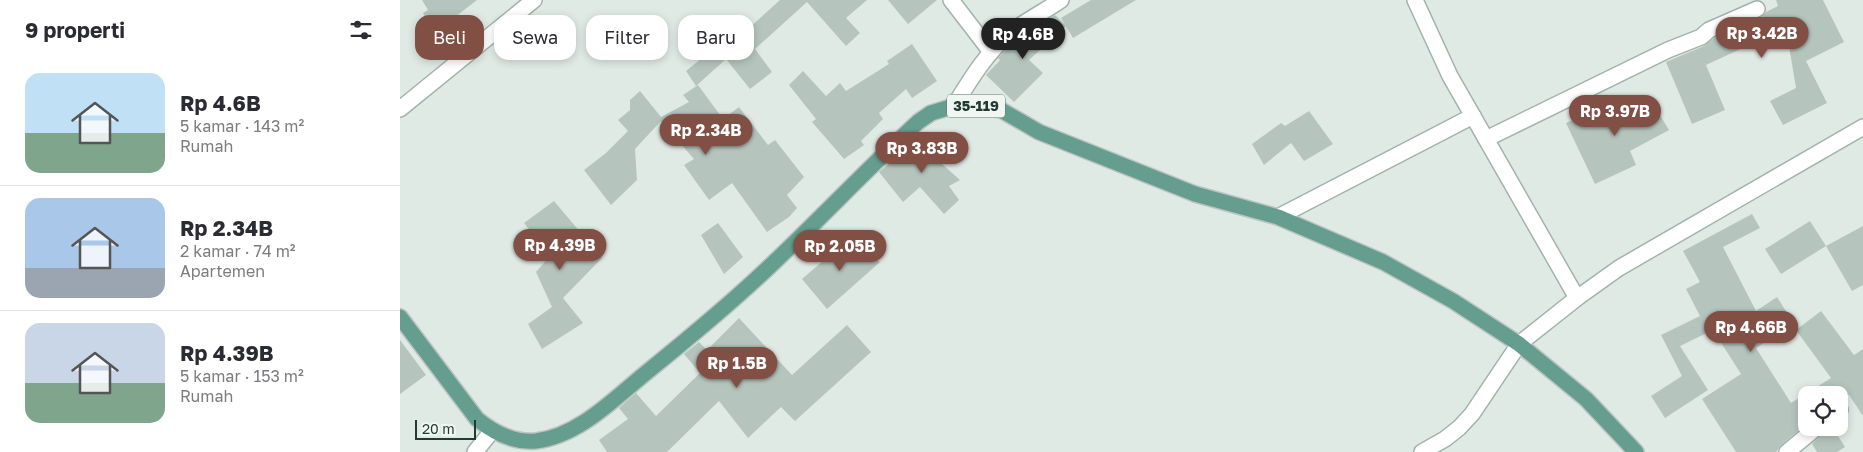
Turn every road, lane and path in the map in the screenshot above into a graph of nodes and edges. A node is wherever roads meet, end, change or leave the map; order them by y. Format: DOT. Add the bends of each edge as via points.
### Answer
graph roads {
  1 [pos="534,0"];
  2 [pos="951,0"];
  3 [pos="1061,0"];
  4 [pos="1415,0"];
  5 [pos="1757,9"];
  6 [pos="991,52"];
  7 [pos="954,106"];
  8 [pos="400,109"];
  9 [pos="1473,116"];
  10 [pos="1863,128"];
  11 [pos="1486,139"];
  12 [pos="1278,217"];
  13 [pos="1577,298"];
  14 [pos="400,317"];
  15 [pos="1519,344"];
  16 [pos="492,431"];
  17 [pos="1806,436"];
  18 [pos="476,452"];
  19 [pos="1422,452"];
  20 [pos="1636,452"];
  21 [pos="1787,452"];
  1 -- 8 [label="street"];
  2 -- 6 [label="street"];
  3 -- 6 [label="street" via="1012,32"];
  4 -- 9 [label="street" via="1450,76"];
  5 -- 11 [label="street"];
  6 -- 7 [label="street"];
  7 -- 12 [label="main road, 35-119" via="1001,110 1039,132 1195,194"];
  7 -- 16 [label="main road, 35-119" via="931,113 918,122 711,319 578,425 559,435 535,441 514,439"];
  9 -- 11 [label="street"];
  9 -- 12 [label="street"];
  10 -- 13 [label="street" via="1619,268"];
  11 -- 13 [label="street"];
  12 -- 15 [label="main road, 35-119" via="1383,262 1453,301"];
  13 -- 15 [label="street"];
  14 -- 16 [label="main road, 35-119" via="477,418"];
  15 -- 19 [label="street" via="1472,414 1459,428"];
  15 -- 20 [label="main road, 35-119" via="1586,399"];
  16 -- 18 [label="street"];
  17 -- 21 [label="street"];
}
